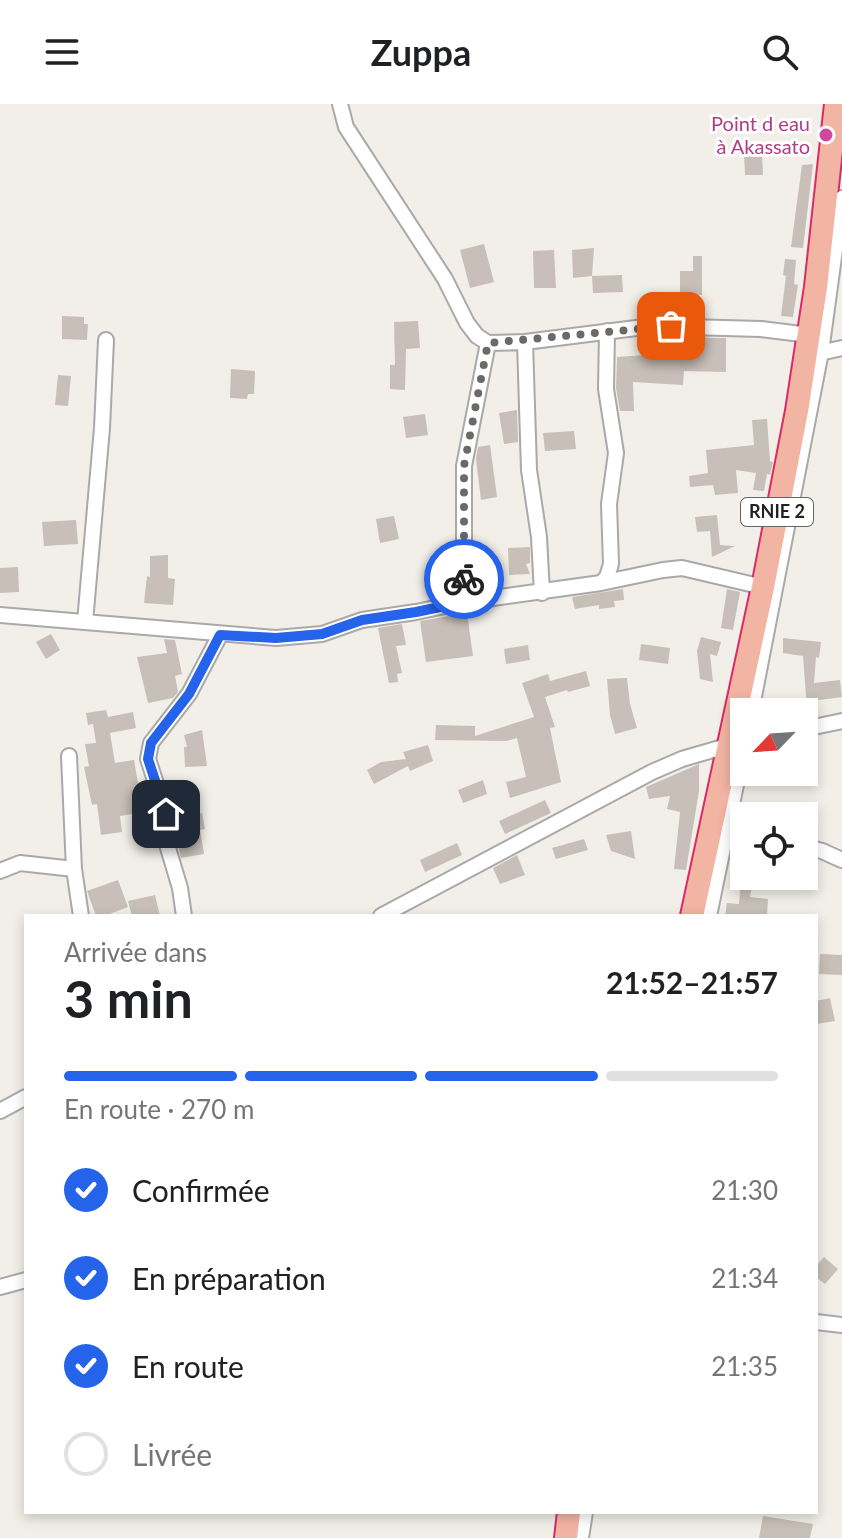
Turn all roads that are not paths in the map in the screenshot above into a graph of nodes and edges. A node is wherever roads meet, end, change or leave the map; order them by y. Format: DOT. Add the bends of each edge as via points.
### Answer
graph roads {
  1 [pos="340,104"];
  2 [pos="836,104"];
  3 [pos="842,198"];
  4 [pos="607,331"];
  5 [pos="106,340"];
  6 [pos="525,342"];
  7 [pos="488,343"];
  8 [pos="813,348"];
  9 [pos="842,348"];
  10 [pos="601,583"];
  11 [pos="763,587"];
  12 [pos="542,593"];
  13 [pos="464,602"];
  14 [pos="0,615"];
  15 [pos="85,622"];
  16 [pos="220,635"];
  17 [pos="746,698"];
  18 [pos="753,698"];
  19 [pos="842,721"];
  20 [pos="818,726"];
  21 [pos="730,746"];
  22 [pos="69,756"];
  23 [pos="730,782"];
  24 [pos="720,825"];
  25 [pos="730,828"];
  26 [pos="818,851"];
  27 [pos="842,860"];
  28 [pos="74,869"];
  29 [pos="0,871"];
  30 [pos="81,914"];
  31 [pos="184,914"];
  32 [pos="385,914"];
  33 [pos="693,914"];
  34 [pos="709,914"];
  35 [pos="24,1098"];
  36 [pos="0,1111"];
  37 [pos="24,1281"];
  38 [pos="0,1287"];
  39 [pos="818,1322"];
  40 [pos="842,1325"];
  41 [pos="569,1514"];
  42 [pos="585,1514"];
  43 [pos="566,1538"];
  44 [pos="581,1538"];
  1 -- 7 [label="street" via="346,127 467,323"];
  2 -- 8 [label="highway, RNIE 2 / RNIE 2"];
  3 -- 8 [label="street"];
  4 -- 6 [label="street"];
  4 -- 8 [label="street" via="689,325 761,329"];
  4 -- 10 [label="street" via="607,399 616,453 609,504 611,564"];
  5 -- 15 [label="street"];
  6 -- 7 [label="street"];
  6 -- 12 [label="street" via="529,470"];
  7 -- 13 [label="street" via="464,466"];
  8 -- 9 [label="street"];
  8 -- 11 [label="highway, RNIE 2 / RNIE 2"];
  8 -- 18 [label="street"];
  10 -- 11 [label="street" via="682,568"];
  10 -- 12 [label="street"];
  11 -- 17 [label="highway, RNIE 2 / RNIE 2"];
  12 -- 13 [label="street"];
  13 -- 16 [label="street" via="362,620 322,634"];
  14 -- 15 [label="street"];
  15 -- 16 [label="street"];
  16 -- 31 [label="street" via="189,694 151,743 148,759 166,814"];
  19 -- 20 [label="street"];
  21 -- 32 [label="street" via="639,778"];
  22 -- 28 [label="street"];
  23 -- 24 [label="highway, RNIE 2 / RNIE 2"];
  24 -- 25 [label="street"];
  24 -- 33 [label="highway, RNIE 2 / RNIE 2"];
  24 -- 34 [label="street"];
  26 -- 27 [label="street"];
  28 -- 29 [label="street" via="20,863"];
  28 -- 30 [label="street"];
  35 -- 36 [label="street"];
  37 -- 38 [label="street"];
  39 -- 40 [label="street"];
  41 -- 43 [label="highway"];
  42 -- 44 [label="street"];
}
